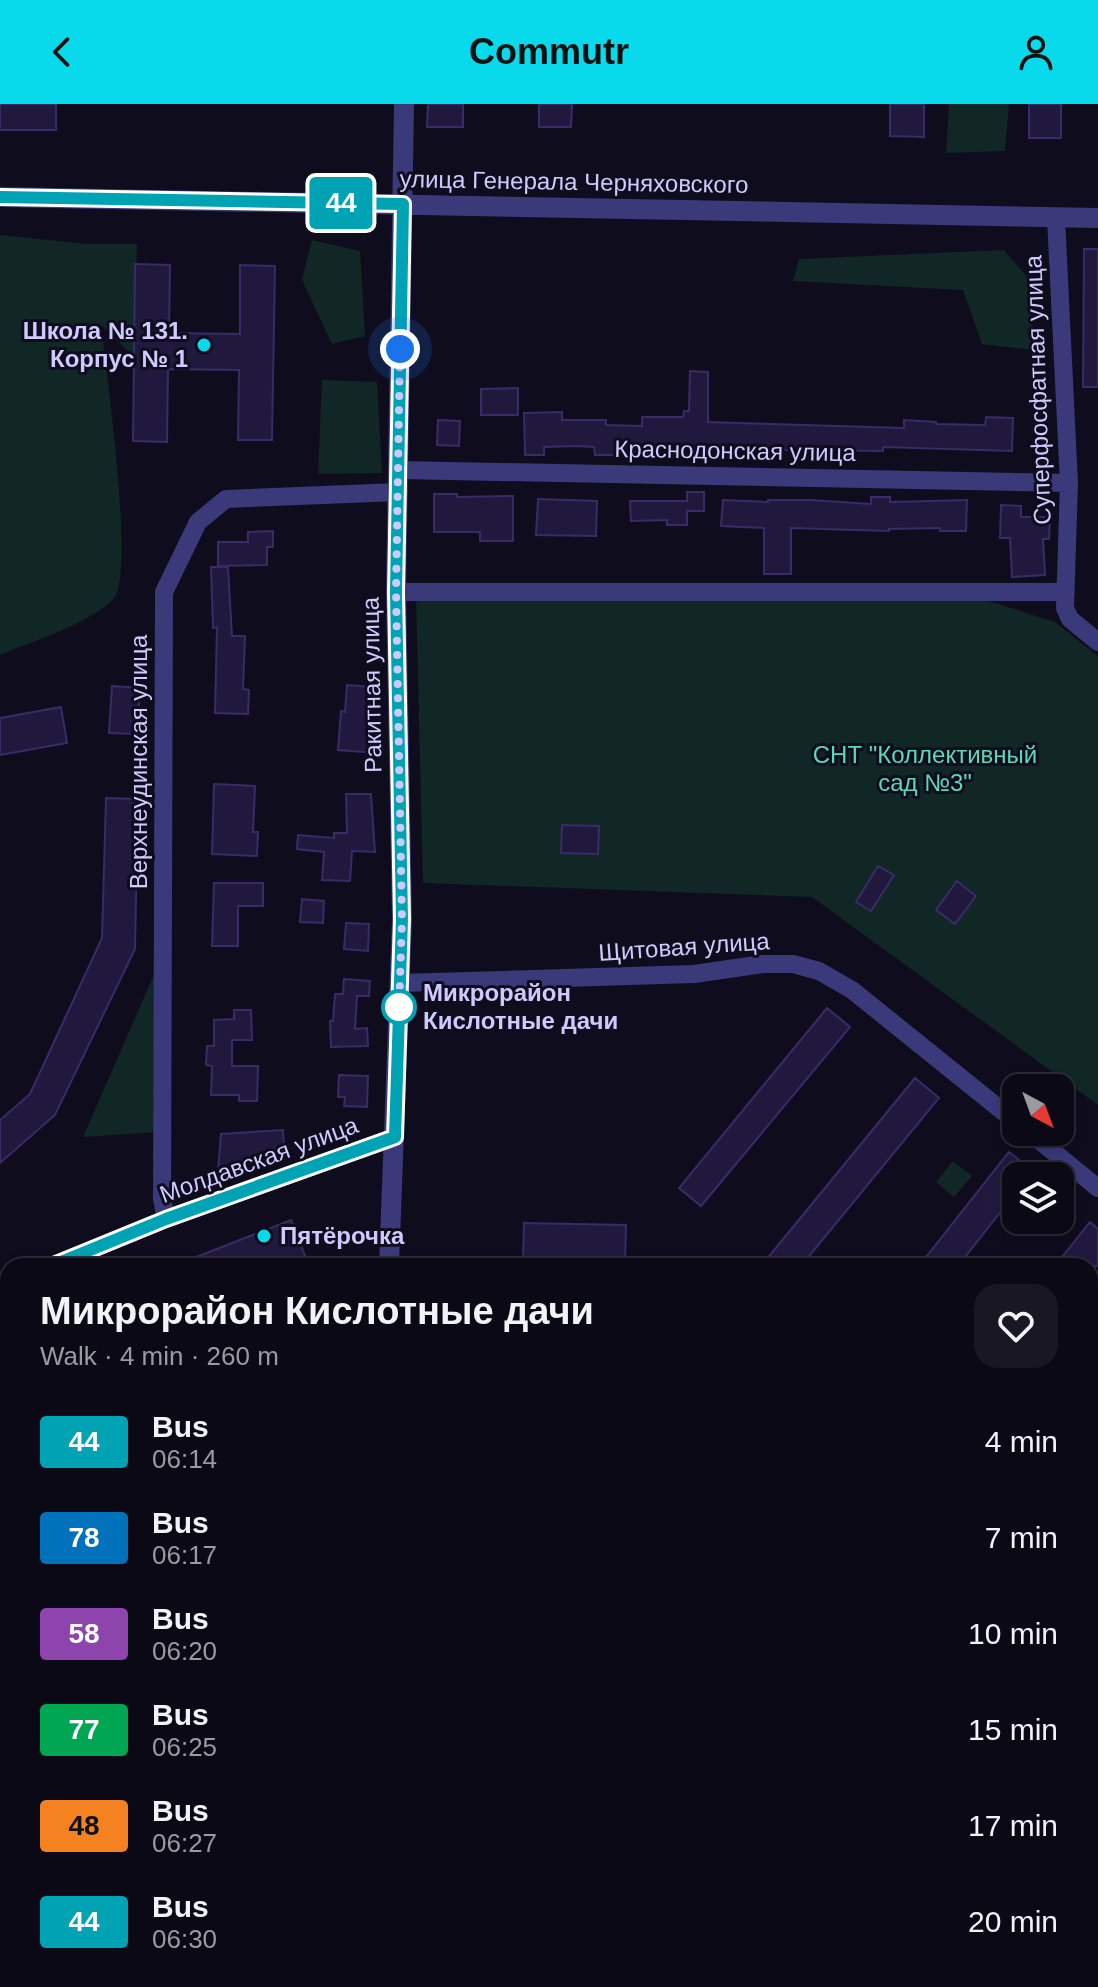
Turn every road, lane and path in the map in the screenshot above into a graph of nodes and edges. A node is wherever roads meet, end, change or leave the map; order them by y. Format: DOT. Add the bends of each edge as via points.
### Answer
graph roads {
  1 [pos="404,104"];
  2 [pos="0,197"];
  3 [pos="403,204"];
  4 [pos="1056,218"];
  5 [pos="1098,218"];
  6 [pos="399,470"];
  7 [pos="1069,483"];
  8 [pos="399,492"];
  9 [pos="396,592"];
  10 [pos="1064,592"];
  11 [pos="1098,642"];
  12 [pos="400,983"];
  13 [pos="1002,1111"];
  14 [pos="395,1137"];
  15 [pos="1046,1146"];
  16 [pos="1098,1188"];
  17 [pos="166,1219"];
  18 [pos="71,1258"];
  19 [pos="389,1258"];
  1 -- 3 [label="street, Ракитная улица"];
  2 -- 3 [label="street, улица Генерала Черняховского"];
  3 -- 4 [label="street, улица Генерала Черняховского"];
  3 -- 6 [label="street, Ракитная улица"];
  4 -- 5 [label="street, улица Генерала Черняховского"];
  4 -- 7 [label="street, Суперфосфатная улица"];
  6 -- 7 [label="street, Краснодонская улица"];
  6 -- 8 [label="street, Ракитная улица"];
  7 -- 10 [label="street, Суперфосфатная улица"];
  8 -- 9 [label="street, Ракитная улица"];
  8 -- 17 [label="street, Верхнеудинская улица" via="226,499 198,522 164,592"];
  9 -- 10 [label="street"];
  9 -- 12 [label="street, Ракитная улица"];
  10 -- 11 [label="street, Суперфосфатная улица" via="1070,619"];
  12 -- 13 [label="street, Щитовая улица" via="694,974 793,964 819,971 852,990"];
  12 -- 14 [label="street, Ракитная улица"];
  14 -- 17 [label="street, Молдавская улица"];
  14 -- 19 [label="street, Ракитная улица"];
  15 -- 16 [label="street"];
  17 -- 18 [label="street, Молдавская улица"];
}
